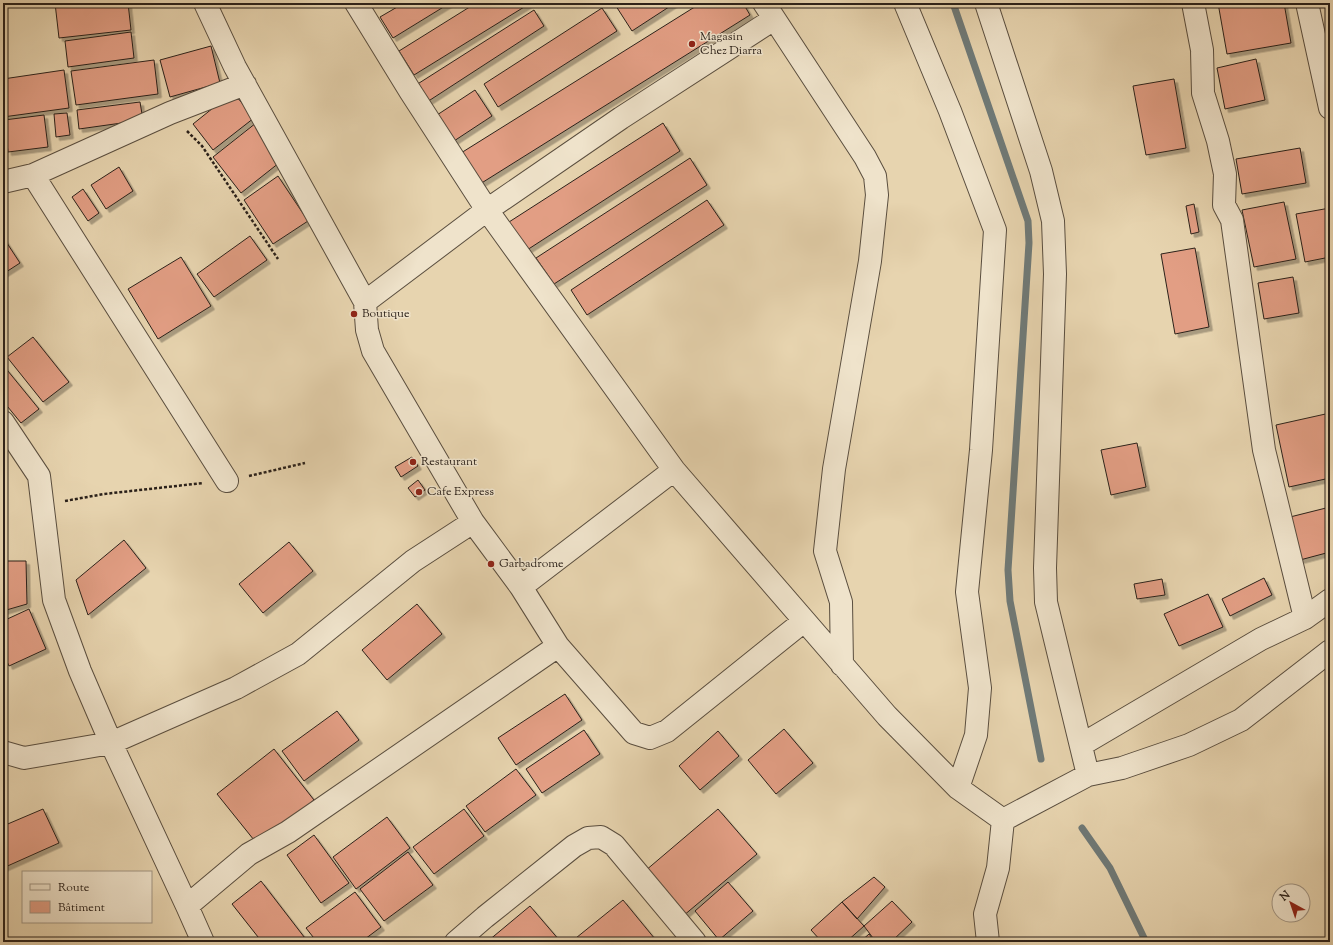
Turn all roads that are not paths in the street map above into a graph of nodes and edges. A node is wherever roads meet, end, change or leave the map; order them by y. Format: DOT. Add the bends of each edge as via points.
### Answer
graph roads {
  1 [pos="205,3"];
  2 [pos="356,3"];
  3 [pos="905,3"];
  4 [pos="986,3"];
  5 [pos="1193,3"];
  6 [pos="1307,3"];
  7 [pos="769,11"];
  8 [pos="245,84"];
  9 [pos="1330,108"];
  10 [pos="33,175"];
  11 [pos="3,182"];
  12 [pos="487,210"];
  13 [pos="365,302"];
  14 [pos="3,422"];
  15 [pos="674,470"];
  16 [pos="227,481"];
  17 [pos="473,522"];
  18 [pos="521,587"];
  19 [pos="1330,600"];
  20 [pos="1305,618"];
  21 [pos="804,621"];
  22 [pos="558,646"];
  23 [pos="1330,651"];
  24 [pos="842,665"];
  25 [pos="111,743"];
  26 [pos="1081,745"];
  27 [pos="3,752"];
  28 [pos="1088,775"];
  29 [pos="958,788"];
  30 [pos="1003,820"];
  31 [pos="187,906"];
  32 [pos="203,942"];
  33 [pos="456,942"];
  34 [pos="695,942"];
  35 [pos="988,942"];
  1 -- 8 [label="street"];
  2 -- 12 [label="street"];
  3 -- 29 [label="street" via="950,111 995,230 981,450 967,592 980,688 976,735"];
  4 -- 26 [label="street" via="1040,171 1053,221 1055,274 1045,560 1046,602"];
  5 -- 20 [label="street" via="1202,50 1203,93 1225,174 1224,206 1232,220 1264,450"];
  6 -- 9 [label="street"];
  7 -- 12 [label="street" via="621,118"];
  7 -- 24 [label="street" via="865,157 875,176 878,195 870,261 834,469 825,551 841,602"];
  8 -- 10 [label="street" via="170,113"];
  8 -- 13 [label="street"];
  10 -- 11 [label="street"];
  10 -- 16 [label="street"];
  12 -- 13 [label="street"];
  12 -- 15 [label="street"];
  13 -- 17 [label="street" via="367,330 373,351"];
  14 -- 25 [label="street" via="39,476 54,600 80,671"];
  15 -- 18 [label="street"];
  15 -- 21 [label="street"];
  17 -- 18 [label="street"];
  17 -- 25 [label="street" via="413,561 298,654 236,688"];
  18 -- 22 [label="street"];
  19 -- 20 [label="street"];
  20 -- 26 [label="street" via="1261,639"];
  21 -- 22 [label="street" via="667,731 650,738 634,733"];
  21 -- 24 [label="street"];
  22 -- 31 [label="street" via="288,832 249,854"];
  23 -- 28 [label="street" via="1241,720 1189,745 1122,768"];
  24 -- 29 [label="street" via="887,716"];
  25 -- 27 [label="street" via="24,758"];
  25 -- 31 [label="street"];
  26 -- 28 [label="street"];
  28 -- 30 [label="street"];
  29 -- 30 [label="street"];
  30 -- 35 [label="street" via="998,868 985,914"];
  31 -- 32 [label="street"];
  33 -- 34 [label="street" via="574,846 588,838 601,837 614,845"];
}
